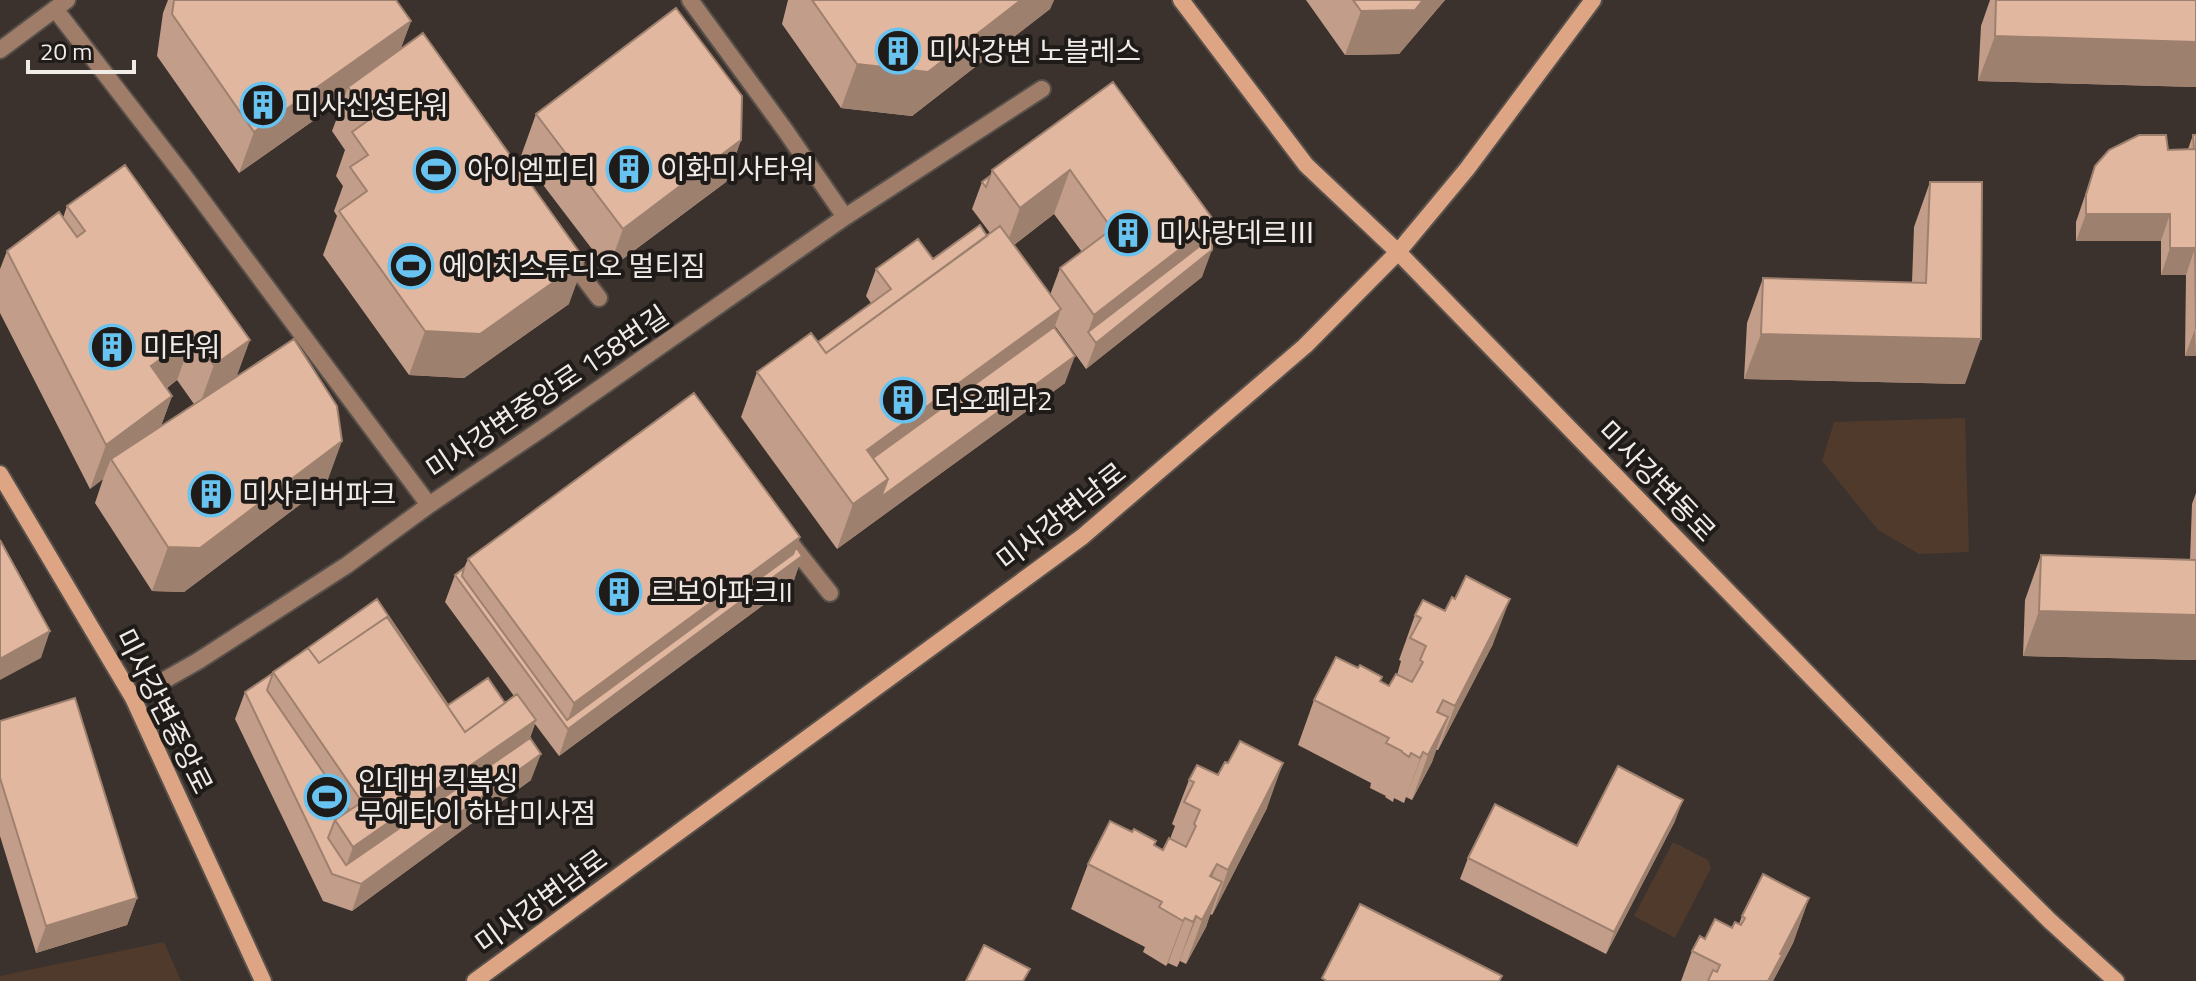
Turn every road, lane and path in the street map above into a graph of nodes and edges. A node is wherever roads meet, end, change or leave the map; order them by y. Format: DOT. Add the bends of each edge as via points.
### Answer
graph roads {
  1 [pos="690,0"];
  2 [pos="1181,0"];
  3 [pos="1593,0"];
  4 [pos="61,4"];
  5 [pos="0,50"];
  6 [pos="1042,89"];
  7 [pos="845,217"];
  8 [pos="562,248"];
  9 [pos="1398,252"];
  10 [pos="599,298"];
  11 [pos="0,474"];
  12 [pos="429,505"];
  13 [pos="783,533"];
  14 [pos="830,593"];
  15 [pos="133,698"];
  16 [pos="263,981"];
  17 [pos="475,981"];
  18 [pos="2116,981"];
  1 -- 7 [label="street"];
  2 -- 9 [label="main road, 미사강변동로" via="1306,165"];
  3 -- 9 [label="main road, 미사강변남로"];
  4 -- 5 [label="street"];
  4 -- 12 [label="street"];
  6 -- 7 [label="street, 미사강변중앙로 158번길"];
  7 -- 12 [label="street, 미사강변중앙로 158번길"];
  8 -- 10 [label="street"];
  9 -- 17 [label="main road, 미사강변남로" via="1305,346 1082,537"];
  9 -- 18 [label="main road, 미사강변동로" via="2049,920"];
  11 -- 15 [label="main road, 미사강변중앙로"];
  12 -- 15 [label="street, 미사강변중앙로 158번길" via="347,565"];
  13 -- 14 [label="street"];
  15 -- 16 [label="main road, 미사강변중앙로"];
}
